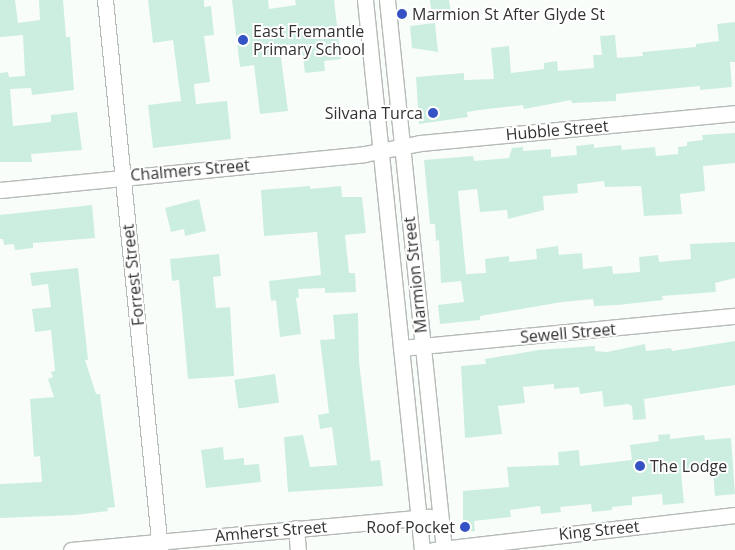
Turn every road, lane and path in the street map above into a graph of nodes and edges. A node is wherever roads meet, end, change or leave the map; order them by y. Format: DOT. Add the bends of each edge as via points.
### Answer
graph roads {
  1 [pos="105,0"];
  2 [pos="365,0"];
  3 [pos="387,0"];
  4 [pos="735,113"];
  5 [pos="402,148"];
  6 [pos="381,151"];
  7 [pos="124,177"];
  8 [pos="0,190"];
  9 [pos="735,316"];
  10 [pos="422,346"];
  11 [pos="401,348"];
  12 [pos="735,515"];
  13 [pos="440,516"];
  14 [pos="419,518"];
  15 [pos="296,528"];
  16 [pos="160,545"];
  17 [pos="71,550"];
  18 [pos="298,550"];
  19 [pos="422,550"];
  20 [pos="441,550"];
  1 -- 7 [label="street, Forrest Street"];
  2 -- 6 [label="street, Marmion Street"];
  3 -- 5 [label="street, Marmion Street"];
  4 -- 5 [label="street, Hubble Street" via="420,143"];
  5 -- 6 [label="street, Hubble Street"];
  5 -- 10 [label="street, Marmion Street"];
  6 -- 7 [label="street, Chalmers Street"];
  6 -- 11 [label="street, Marmion Street"];
  7 -- 8 [label="street, Chalmers Street"];
  7 -- 16 [label="street, Forrest Street"];
  9 -- 10 [label="street, Sewell Street"];
  10 -- 11 [label="street, Sewell Street"];
  10 -- 13 [label="street, Marmion Street"];
  11 -- 14 [label="street, Marmion Street"];
  12 -- 20 [label="street, King Street"];
  13 -- 14 [label="street, Amherst Street"];
  13 -- 20 [label="street, Marmion Street"];
  14 -- 15 [label="street, Amherst Street"];
  14 -- 19 [label="street, Marmion Street"];
  15 -- 16 [label="street, Amherst Street"];
  15 -- 18 [label="street"];
  16 -- 17 [label="street, Amherst Street"];
}
